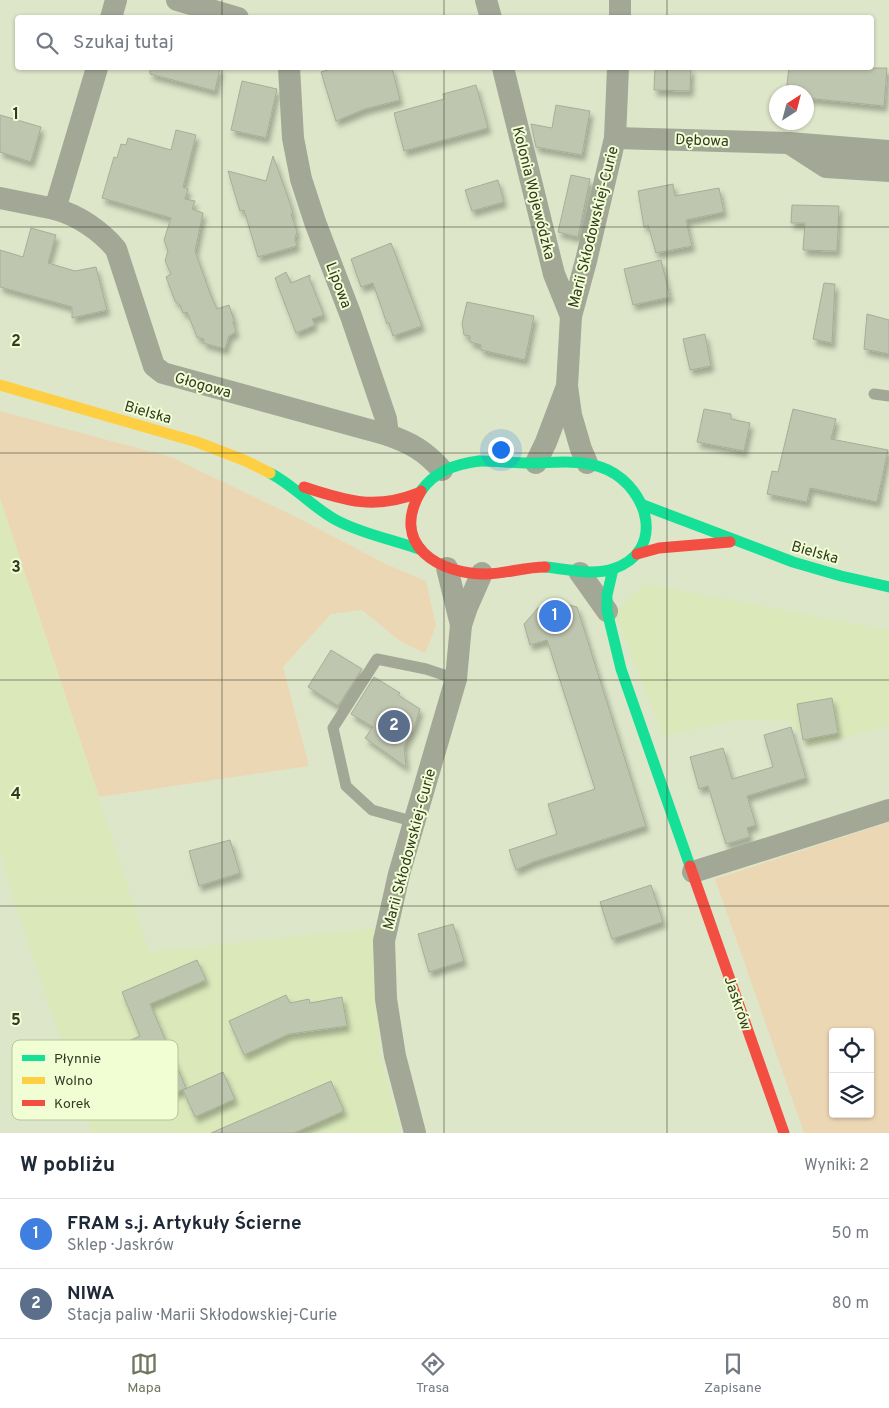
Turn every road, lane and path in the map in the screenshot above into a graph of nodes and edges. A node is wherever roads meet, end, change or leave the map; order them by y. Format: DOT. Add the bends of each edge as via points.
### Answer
graph roads {
  1 [pos="116,0"];
  2 [pos="177,0"];
  3 [pos="486,0"];
  4 [pos="620,0"];
  5 [pos="112,15"];
  6 [pos="228,15"];
  7 [pos="490,15"];
  8 [pos="620,15"];
  9 [pos="96,70"];
  10 [pos="289,70"];
  11 [pos="503,70"];
  12 [pos="618,70"];
  13 [pos="616,138"];
  14 [pos="789,143"];
  15 [pos="889,151"];
  16 [pos="889,171"];
  17 [pos="0,198"];
  18 [pos="55,210"];
  19 [pos="571,316"];
  20 [pos="0,385"];
  21 [pos="567,386"];
  22 [pos="874,394"];
  23 [pos="889,396"];
  24 [pos="388,434"];
  25 [pos="536,462"];
  26 [pos="587,463"];
  27 [pos="442,470"];
  28 [pos="284,480"];
  29 [pos="418,494"];
  30 [pos="643,505"];
  31 [pos="734,542"];
  32 [pos="419,549"];
  33 [pos="637,554"];
  34 [pos="447,568"];
  35 [pos="613,569"];
  36 [pos="580,573"];
  37 [pos="482,574"];
  38 [pos="889,587"];
  39 [pos="607,611"];
  40 [pos="462,625"];
  41 [pos="456,679"];
  42 [pos="889,810"];
  43 [pos="416,822"];
  44 [pos="693,872"];
  45 [pos="415,1133"];
  46 [pos="784,1133"];
  1 -- 5 [label="street"];
  2 -- 6 [label="street"];
  3 -- 7 [label="street"];
  4 -- 8 [label="street"];
  9 -- 18 [label="street"];
  10 -- 24 [label="street, Lipowa" via="293,138 301,179 314,222 351,316"];
  11 -- 19 [label="street, Kolonia Wojewódzka" via="554,274"];
  12 -- 13 [label="street, Marii Skłodowskiej-Curie"];
  13 -- 14 [label="street, Dębowa"];
  13 -- 19 [label="street, Marii Skłodowskiej-Curie"];
  14 -- 15 [label="street, Dębowa"];
  14 -- 16 [label="street" via="826,167"];
  17 -- 18 [label="street, Głogowa"];
  18 -- 24 [label="street, Głogowa" via="66,212 104,234 116,249 154,366 163,373"];
  19 -- 21 [label="street, Marii Skłodowskiej-Curie"];
  20 -- 28 [label="main road, Bielska" via="197,442"];
  21 -- 25 [label="street, Marii Skłodowskiej-Curie"];
  21 -- 26 [label="street, Marii Skłodowskiej-Curie" via="571,415"];
  22 -- 23 [label="lane"];
  24 -- 27 [label="street" via="422,450"];
  25 -- 26 [label="main road"];
  25 -- 27 [label="main road" via="470,461"];
  26 -- 30 [label="main road" via="610,471 621,479"];
  27 -- 29 [label="main road"];
  28 -- 29 [label="main road, Bielska" via="362,503 385,504"];
  28 -- 32 [label="main road, Bielska" via="334,519 360,531"];
  29 -- 32 [label="main road" via="411,528"];
  30 -- 31 [label="main road, Bielska"];
  30 -- 33 [label="main road" via="646,534"];
  31 -- 33 [label="main road, Bielska" via="659,548"];
  31 -- 38 [label="main road, Bielska"];
  32 -- 34 [label="main road, Bielska"];
  33 -- 35 [label="main road, Bielska"];
  34 -- 37 [label="main road"];
  34 -- 40 [label="street, Marii Skłodowskiej-Curie"];
  35 -- 36 [label="main road"];
  35 -- 39 [label="main road, Jaskrów"];
  36 -- 37 [label="main road" via="535,567"];
  36 -- 39 [label="street, Jaskrów"];
  37 -- 40 [label="street, Marii Skłodowskiej-Curie"];
  39 -- 44 [label="main road, Jaskrów" via="621,669"];
  40 -- 41 [label="street, Marii Skłodowskiej-Curie"];
  41 -- 43 [label="street, Marii Skłodowskiej-Curie"];
  41 -- 43 [label="lane" via="377,659 334,728 346,786 372,810"];
  42 -- 44 [label="street"];
  43 -- 45 [label="street, Marii Skłodowskiej-Curie" via="399,874 384,940 386,999 395,1056"];
  44 -- 46 [label="main road, Jaskrów"];
}
